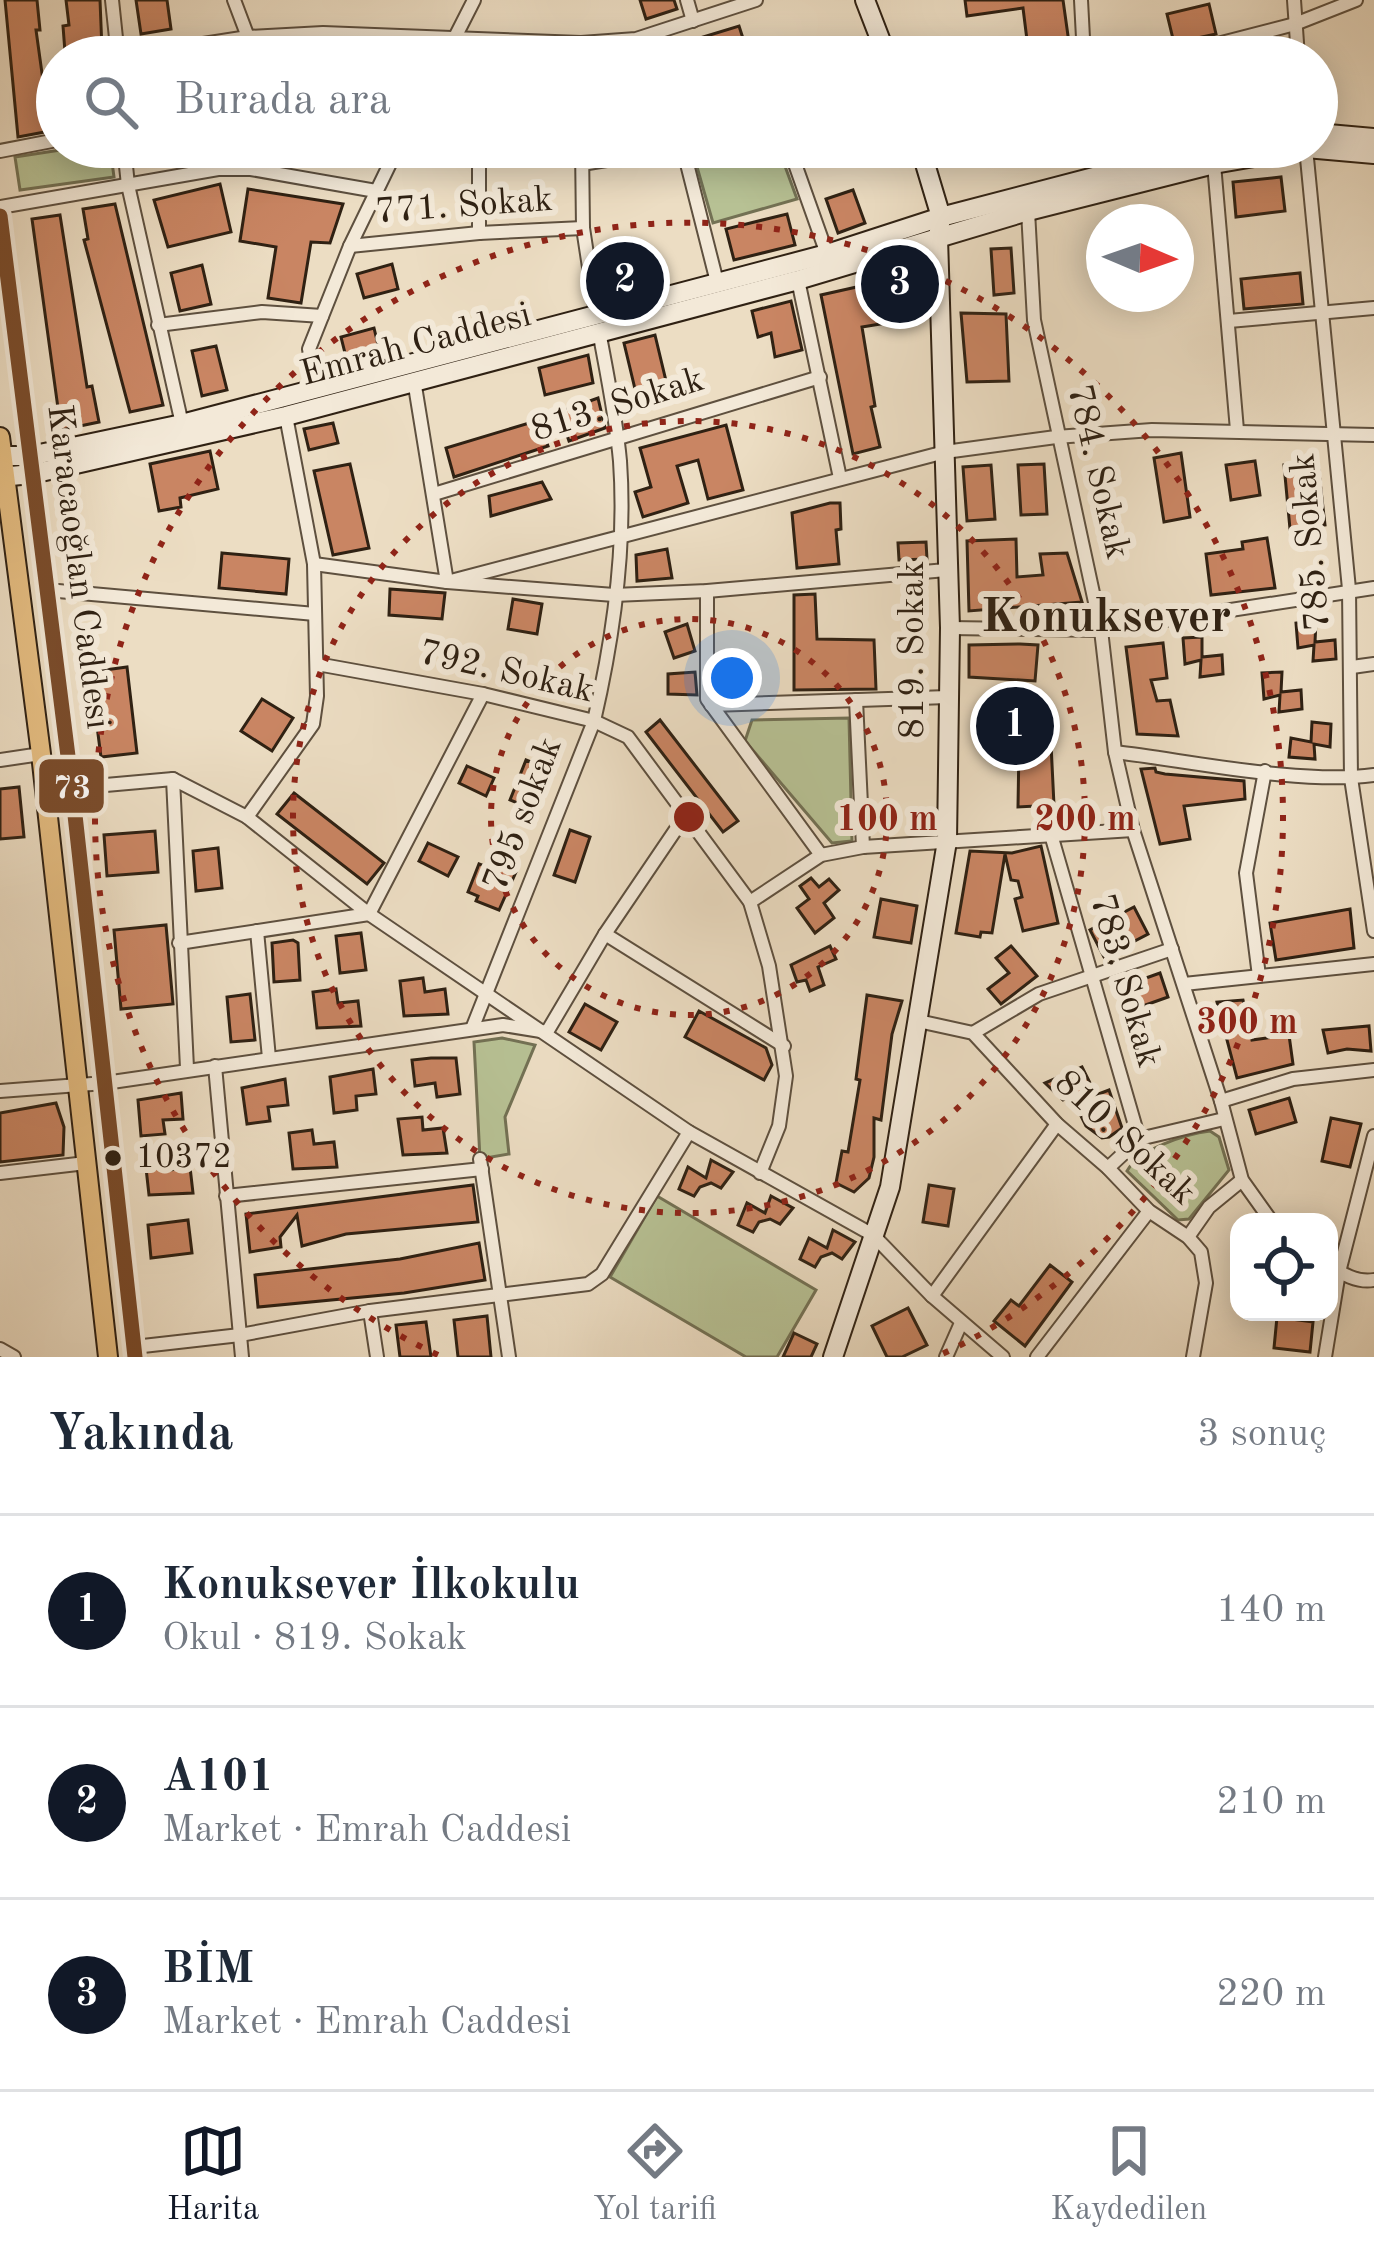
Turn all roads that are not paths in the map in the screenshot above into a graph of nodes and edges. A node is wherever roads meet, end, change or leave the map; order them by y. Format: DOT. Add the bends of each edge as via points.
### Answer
graph roads {
  1 [pos="112,0"];
  2 [pos="234,0"];
  3 [pos="474,0"];
  4 [pos="687,0"];
  5 [pos="756,0"];
  6 [pos="865,0"];
  7 [pos="1081,0"];
  8 [pos="1294,0"];
  9 [pos="1356,0"];
  10 [pos="694,21"];
  11 [pos="1295,24"];
  12 [pos="116,36"];
  13 [pos="248,36"];
  14 [pos="263,36"];
  15 [pos="398,36"];
  16 [pos="456,36"];
  17 [pos="646,36"];
  18 [pos="879,36"];
  19 [pos="1083,36"];
  20 [pos="1248,36"];
  21 [pos="1296,36"];
  22 [pos="1338,135"];
  23 [pos="1374,138"];
  24 [pos="36,144"];
  25 [pos="0,151"];
  26 [pos="1338,151"];
  27 [pos="1374,154"];
  28 [pos="126,168"];
  29 [pos="387,168"];
  30 [pos="479,168"];
  31 [pos="582,168"];
  32 [pos="690,168"];
  33 [pos="796,168"];
  34 [pos="926,168"];
  35 [pos="1156,168"];
  36 [pos="1169,168"];
  37 [pos="1213,168"];
  38 [pos="1308,168"];
  39 [pos="128,185"];
  40 [pos="376,190"];
  41 [pos="0,211"];
  42 [pos="1028,211"];
  43 [pos="940,218"];
  44 [pos="583,228"];
  45 [pos="479,233"];
  46 [pos="938,238"];
  47 [pos="350,246"];
  48 [pos="827,254"];
  49 [pos="798,280"];
  50 [pos="717,282"];
  51 [pos="1374,308"];
  52 [pos="1322,312"];
  53 [pos="322,316"];
  54 [pos="1228,321"];
  55 [pos="598,322"];
  56 [pos="158,325"];
  57 [pos="820,377"];
  58 [pos="414,380"];
  59 [pos="316,387"];
  60 [pos="286,416"];
  61 [pos="182,424"];
  62 [pos="1237,430"];
  63 [pos="1374,435"];
  64 [pos="617,437"];
  65 [pos="1056,437"];
  66 [pos="1332,437"];
  67 [pos="945,452"];
  68 [pos="1,461"];
  69 [pos="31,465"];
  70 [pos="840,478"];
  71 [pos="434,494"];
  72 [pos="618,540"];
  73 [pos="314,564"];
  74 [pos="946,570"];
  75 [pos="447,582"];
  76 [pos="1374,588"];
  77 [pos="1348,589"];
  78 [pos="47,590"];
  79 [pos="707,591"];
  80 [pos="614,595"];
  81 [pos="315,614"];
  82 [pos="950,628"];
  83 [pos="1101,630"];
  84 [pos="317,664"];
  85 [pos="1374,664"];
  86 [pos="1352,667"];
  87 [pos="483,694"];
  88 [pos="948,697"];
  89 [pos="856,700"];
  90 [pos="711,705"];
  91 [pos="594,721"];
  92 [pos="1114,752"];
  93 [pos="41,754"];
  94 [pos="0,760"];
  95 [pos="1265,771"];
  96 [pos="1374,775"];
  97 [pos="1351,778"];
  98 [pos="173,779"];
  99 [pos="72,788"];
  100 [pos="686,812"];
  101 [pos="247,817"];
  102 [pos="1133,830"];
  103 [pos="1052,838"];
  104 [pos="947,842"];
  105 [pos="863,847"];
  106 [pos="821,855"];
  107 [pos="750,902"];
  108 [pos="369,914"];
  109 [pos="256,931"];
  110 [pos="1374,931"];
  111 [pos="604,934"];
  112 [pos="178,943"];
  113 [pos="1172,949"];
  114 [pos="1374,964"];
  115 [pos="1259,976"];
  116 [pos="1091,979"];
  117 [pos="1184,984"];
  118 [pos="488,992"];
  119 [pos="918,1021"];
  120 [pos="472,1030"];
  121 [pos="547,1032"];
  122 [pos="973,1033"];
  123 [pos="784,1046"];
  124 [pos="269,1058"];
  125 [pos="215,1066"];
  126 [pos="187,1069"];
  127 [pos="1374,1070"];
  128 [pos="105,1083"];
  129 [pos="76,1085"];
  130 [pos="0,1091"];
  131 [pos="1221,1101"];
  132 [pos="1224,1119"];
  133 [pos="1057,1124"];
  134 [pos="689,1132"];
  135 [pos="1374,1136"];
  136 [pos="1139,1139"];
  137 [pos="86,1163"];
  138 [pos="1108,1168"];
  139 [pos="0,1173"];
  140 [pos="760,1173"];
  141 [pos="1242,1180"];
  142 [pos="226,1196"];
  143 [pos="1149,1211"];
  144 [pos="1266,1213"];
  145 [pos="872,1235"];
  146 [pos="1188,1237"];
  147 [pos="1338,1255"];
  148 [pos="1338,1270"];
  149 [pos="1374,1280"];
  150 [pos="503,1296"];
  151 [pos="932,1296"];
  152 [pos="370,1311"];
  153 [pos="1329,1321"];
  154 [pos="961,1323"];
  155 [pos="240,1335"];
  156 [pos="0,1349"];
  157 [pos="134,1352"];
  158 [pos="17,1356"];
  159 [pos="108,1357"];
  160 [pos="242,1357"];
  161 [pos="377,1357"];
  162 [pos="509,1357"];
  163 [pos="833,1357"];
  164 [pos="946,1357"];
  165 [pos="1003,1357"];
  166 [pos="1037,1357"];
  167 [pos="1193,1357"];
  168 [pos="1325,1357"];
  1 -- 12 [label="street"];
  2 -- 13 [label="street"];
  3 -- 16 [label="street"];
  4 -- 10 [label="street"];
  5 -- 10 [label="street"];
  6 -- 18 [label="street"];
  7 -- 19 [label="street"];
  8 -- 11 [label="street"];
  9 -- 11 [label="street"];
  10 -- 17 [label="street"];
  11 -- 20 [label="street"];
  11 -- 21 [label="street"];
  14 -- 15 [label="street"];
  22 -- 23 [label="street"];
  24 -- 25 [label="street"];
  26 -- 27 [label="street, Emrah Caddesi"];
  28 -- 39 [label="street"];
  29 -- 40 [label="street"];
  30 -- 45 [label="street"];
  31 -- 44 [label="street, 795 sokak"];
  32 -- 50 [label="street"];
  33 -- 48 [label="street"];
  34 -- 43 [label="street, 819. Sokak"];
  35 -- 43 [label="street, Emrah Caddesi"];
  36 -- 42 [label="street, Emrah Caddesi"];
  37 -- 54 [label="street"];
  38 -- 52 [label="street, 785. Sokak"];
  39 -- 40 [label="street" via="251,169"];
  39 -- 41 [label="street"];
  39 -- 56 [label="street"];
  40 -- 47 [label="street"];
  41 -- 69 [label="main road, Karacaoğlan Caddesi"];
  42 -- 46 [label="street, Emrah Caddesi"];
  42 -- 65 [label="street, 784. Sokak" via="1034,320"];
  43 -- 46 [label="street, 819. Sokak"];
  43 -- 48 [label="street, Emrah Caddesi"];
  44 -- 45 [label="street, 771. Sokak"];
  44 -- 55 [label="street, 795 sokak"];
  45 -- 47 [label="street, 771. Sokak"];
  46 -- 49 [label="street, Emrah Caddesi"];
  46 -- 67 [label="street, 819. Sokak"];
  47 -- 53 [label="street"];
  48 -- 50 [label="street, Emrah Caddesi"];
  49 -- 55 [label="street, Emrah Caddesi"];
  49 -- 57 [label="street"];
  50 -- 55 [label="street, Emrah Caddesi"];
  51 -- 52 [label="street"];
  52 -- 54 [label="street"];
  52 -- 66 [label="street, 785. Sokak"];
  53 -- 56 [label="street" via="262,312"];
  53 -- 59 [label="street" via="309,350"];
  54 -- 62 [label="street"];
  55 -- 58 [label="street, Emrah Caddesi"];
  55 -- 59 [label="street, Emrah Caddesi"];
  55 -- 64 [label="street, 795 sokak"];
  56 -- 61 [label="street"];
  57 -- 64 [label="street, 813. Sokak"];
  57 -- 70 [label="street"];
  58 -- 60 [label="street, Emrah Caddesi"];
  58 -- 71 [label="street"];
  59 -- 61 [label="street, Emrah Caddesi"];
  60 -- 69 [label="street, Emrah Caddesi"];
  60 -- 73 [label="street"];
  61 -- 69 [label="street, Emrah Caddesi"];
  62 -- 65 [label="street"];
  62 -- 66 [label="street"];
  63 -- 66 [label="street"];
  64 -- 71 [label="street, 813. Sokak"];
  64 -- 72 [label="street, 795 sokak"];
  65 -- 67 [label="street"];
  65 -- 83 [label="street, 784. Sokak"];
  66 -- 77 [label="street, 785. Sokak"];
  67 -- 70 [label="street"];
  67 -- 74 [label="street, 819. Sokak"];
  68 -- 69 [label="street"];
  68 -- 93 [label="main road, Karacaoğlan Caddesi"];
  69 -- 78 [label="main road, Karacaoğlan Caddesi"];
  70 -- 72 [label="street"];
  71 -- 75 [label="street"];
  72 -- 75 [label="street"];
  72 -- 80 [label="street, 795 sokak"];
  73 -- 75 [label="street"];
  73 -- 81 [label="street"];
  74 -- 79 [label="street"];
  74 -- 82 [label="street, 819. Sokak"];
  75 -- 80 [label="street"];
  76 -- 77 [label="street"];
  77 -- 83 [label="street"];
  77 -- 86 [label="street, 785. Sokak"];
  78 -- 81 [label="street"];
  78 -- 99 [label="main road, Karacaoğlan Caddesi"];
  79 -- 80 [label="street"];
  79 -- 90 [label="street"];
  80 -- 91 [label="street, 795 sokak"];
  81 -- 84 [label="street"];
  82 -- 83 [label="street"];
  82 -- 88 [label="street, 819. Sokak"];
  83 -- 92 [label="street, 784. Sokak"];
  84 -- 87 [label="street, 792. Sokak"];
  84 -- 101 [label="street" via="313,724"];
  85 -- 86 [label="street"];
  86 -- 97 [label="street, 785. Sokak"];
  87 -- 91 [label="street, 792. Sokak"];
  87 -- 108 [label="street"];
  88 -- 89 [label="street"];
  88 -- 104 [label="street, 819. Sokak"];
  89 -- 90 [label="street"];
  89 -- 105 [label="street"];
  90 -- 106 [label="street"];
  91 -- 100 [label="street, 792. Sokak" via="628,737"];
  91 -- 118 [label="street, 795 sokak"];
  92 -- 95 [label="street"];
  92 -- 102 [label="street, 784. Sokak"];
  93 -- 94 [label="street"];
  93 -- 129 [label="main road, Karacaoğlan Caddesi"];
  95 -- 97 [label="street"];
  95 -- 115 [label="street" via="1246,873"];
  96 -- 97 [label="street"];
  97 -- 110 [label="street, 785. Sokak"];
  98 -- 99 [label="street"];
  98 -- 101 [label="street"];
  98 -- 112 [label="street"];
  99 -- 128 [label="main road, Karacaoğlan Caddesi"];
  100 -- 107 [label="street, 792. Sokak"];
  100 -- 111 [label="street"];
  101 -- 108 [label="street"];
  102 -- 103 [label="street"];
  102 -- 113 [label="street, 784. Sokak"];
  103 -- 104 [label="street"];
  103 -- 116 [label="street, 783. Sokak"];
  104 -- 105 [label="street"];
  104 -- 119 [label="street, 819. Sokak"];
  105 -- 106 [label="street"];
  106 -- 107 [label="street"];
  107 -- 123 [label="street, 792. Sokak"];
  108 -- 109 [label="street"];
  108 -- 118 [label="street"];
  109 -- 112 [label="street"];
  109 -- 124 [label="street"];
  111 -- 121 [label="street"];
  111 -- 123 [label="street"];
  112 -- 126 [label="street"];
  113 -- 116 [label="street"];
  113 -- 117 [label="street, 784. Sokak"];
  114 -- 115 [label="street"];
  115 -- 117 [label="street"];
  116 -- 122 [label="street" via="1039,994"];
  116 -- 136 [label="street, 783. Sokak"];
  117 -- 131 [label="street, 784. Sokak"];
  118 -- 120 [label="street, 795 sokak"];
  118 -- 121 [label="street"];
  119 -- 122 [label="street"];
  119 -- 145 [label="street, 819. Sokak" via="890,1187"];
  120 -- 121 [label="street"];
  120 -- 124 [label="street"];
  121 -- 134 [label="street"];
  122 -- 133 [label="street, 810. Sokak"];
  123 -- 140 [label="street, 792. Sokak" via="779,1126"];
  124 -- 125 [label="street"];
  125 -- 126 [label="street"];
  125 -- 142 [label="street"];
  126 -- 128 [label="street"];
  127 -- 131 [label="street" via="1293,1079"];
  128 -- 129 [label="street"];
  128 -- 157 [label="main road, Karacaoğlan Caddesi"];
  129 -- 130 [label="street"];
  129 -- 137 [label="main road, Karacaoğlan Caddesi"];
  131 -- 132 [label="street, 784. Sokak"];
  132 -- 136 [label="street"];
  132 -- 141 [label="street, 784. Sokak"];
  133 -- 138 [label="street, 810. Sokak"];
  133 -- 151 [label="street"];
  134 -- 140 [label="street"];
  134 -- 150 [label="street" via="602,1274 588,1284"];
  135 -- 147 [label="street"];
  136 -- 138 [label="street"];
  137 -- 139 [label="street"];
  137 -- 159 [label="main road, Karacaoğlan Caddesi"];
  138 -- 143 [label="street, 810. Sokak"];
  140 -- 145 [label="street"];
  141 -- 144 [label="street, 784. Sokak"];
  141 -- 146 [label="street"];
  142 -- 150 [label="street" via="481,1164"];
  142 -- 155 [label="street"];
  143 -- 146 [label="street, 810. Sokak"];
  143 -- 166 [label="street"];
  145 -- 151 [label="street"];
  145 -- 163 [label="street, 819. Sokak"];
  146 -- 167 [label="street, 810. Sokak" via="1202,1252 1206,1283"];
  148 -- 149 [label="street"];
  150 -- 152 [label="street"];
  150 -- 162 [label="street"];
  151 -- 154 [label="street"];
  152 -- 155 [label="street"];
  152 -- 161 [label="street"];
  153 -- 168 [label="street"];
  154 -- 164 [label="street"];
  154 -- 165 [label="street"];
  155 -- 157 [label="street"];
  155 -- 160 [label="street"];
  156 -- 158 [label="street"];
}
